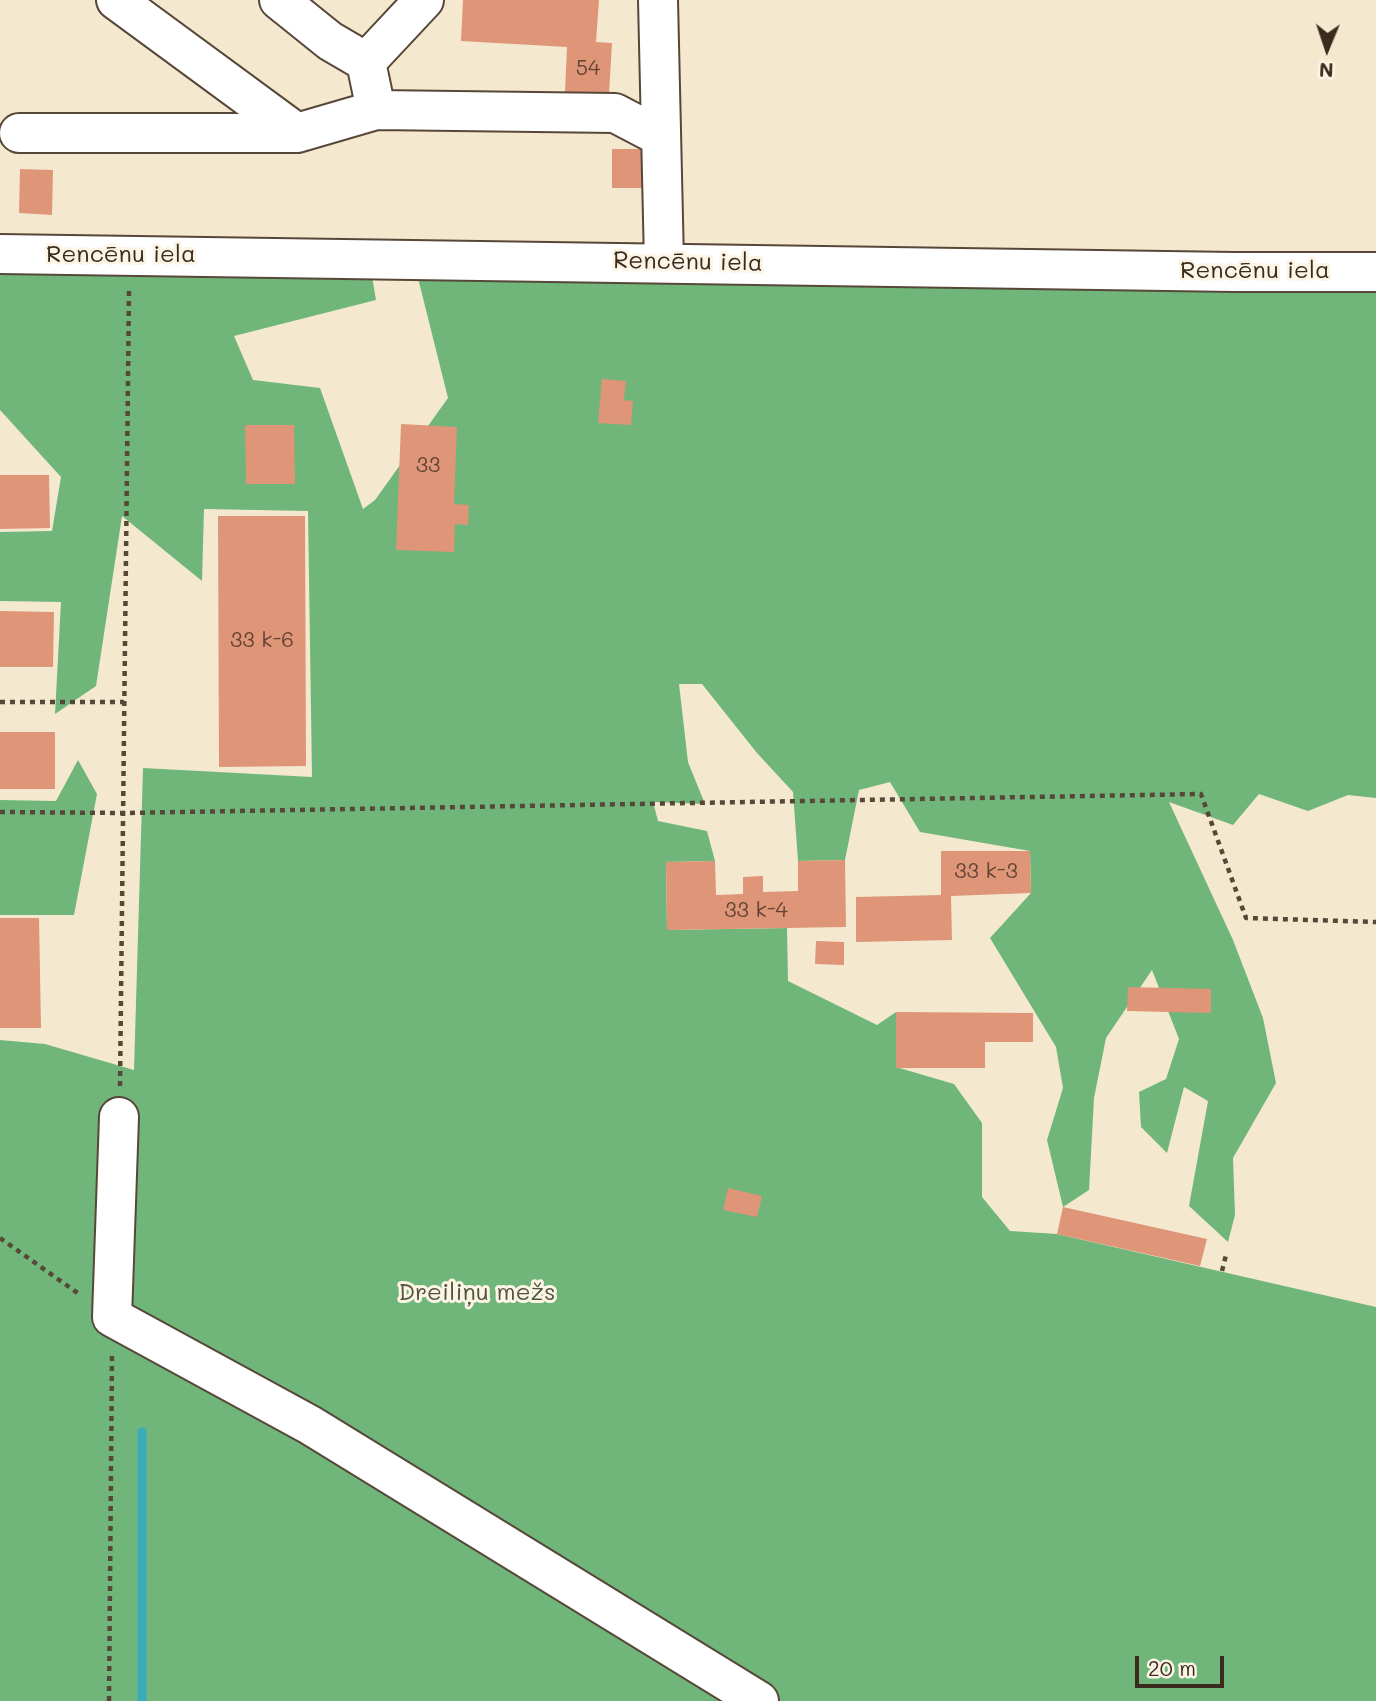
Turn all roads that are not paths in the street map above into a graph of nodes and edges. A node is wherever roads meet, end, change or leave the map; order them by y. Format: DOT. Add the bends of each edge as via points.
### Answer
graph roads {
  1 [pos="116,0"];
  2 [pos="279,0"];
  3 [pos="424,0"];
  4 [pos="658,0"];
  5 [pos="366,62"];
  6 [pos="376,110"];
  7 [pos="19,133"];
  8 [pos="297,133"];
  9 [pos="662,137"];
  10 [pos="0,254"];
  11 [pos="664,262"];
  12 [pos="1376,272"];
  13 [pos="119,1117"];
  14 [pos="759,1701"];
  1 -- 8 [label="street"];
  2 -- 5 [label="street" via="330,41"];
  3 -- 5 [label="street"];
  4 -- 9 [label="street"];
  5 -- 6 [label="street"];
  6 -- 8 [label="street"];
  6 -- 9 [label="street" via="615,113"];
  7 -- 8 [label="street"];
  9 -- 11 [label="street"];
  10 -- 11 [label="street, Rencēnu iela"];
  11 -- 12 [label="street, Rencēnu iela"];
  13 -- 14 [label="street" via="112,1317 310,1425"];
}
